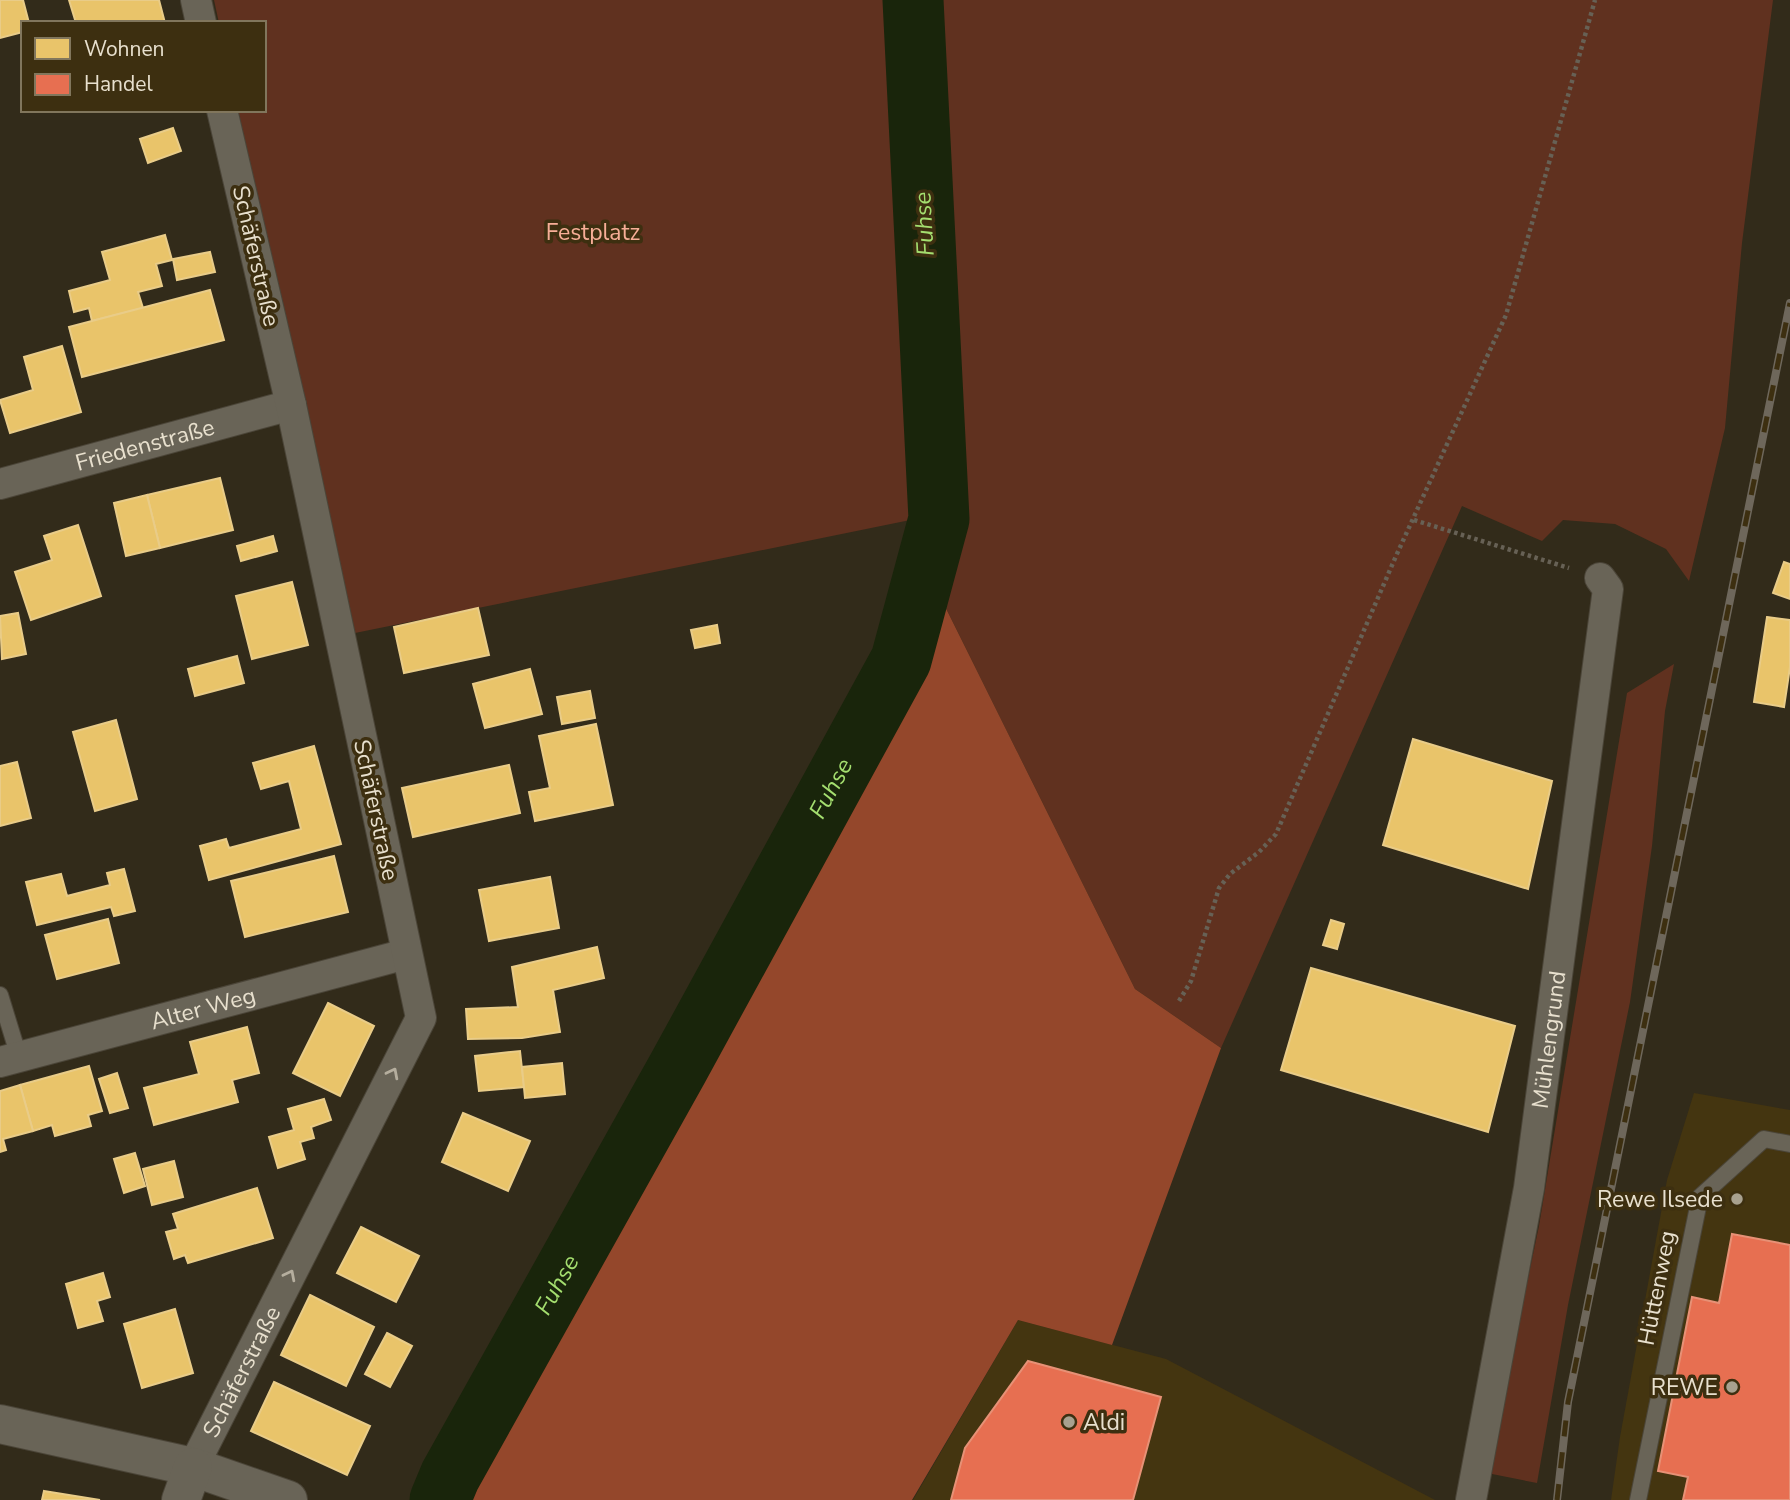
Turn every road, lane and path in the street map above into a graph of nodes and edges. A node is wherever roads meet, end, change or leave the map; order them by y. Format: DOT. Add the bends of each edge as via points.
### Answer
graph roads {
  1 [pos="196,0"];
  2 [pos="1595,0"];
  3 [pos="201,21"];
  4 [pos="222,112"];
  5 [pos="291,405"];
  6 [pos="0,484"];
  7 [pos="1413,520"];
  8 [pos="1600,578"];
  9 [pos="406,954"];
  10 [pos="0,995"];
  11 [pos="1179,1001"];
  12 [pos="10,1059"];
  13 [pos="1790,1144"];
  14 [pos="0,1424"];
  15 [pos="187,1484"];
  16 [pos="288,1500"];
  17 [pos="1471,1500"];
  18 [pos="1638,1500"];
  1 -- 3 [label="street"];
  2 -- 7 [label="path" via="1506,315"];
  4 -- 5 [label="street, Schäferstraße"];
  5 -- 6 [label="street, Friedenstraße"];
  5 -- 9 [label="street, Schäferstraße"];
  7 -- 8 [label="path"];
  7 -- 11 [label="path" via="1276,834 1219,888 1194,972"];
  8 -- 17 [label="street, Mühlengrund" via="1608,589 1529,1188"];
  9 -- 12 [label="street, Alter Weg"];
  15 -- 9 [label="street, Schäferstraße, one-way" via="421,1018"];
  10 -- 12 [label="lane"];
  13 -- 18 [label="lane, Hüttenweg" via="1764,1139 1700,1197"];
  14 -- 15 [label="street"];
  15 -- 16 [label="street"];
}
